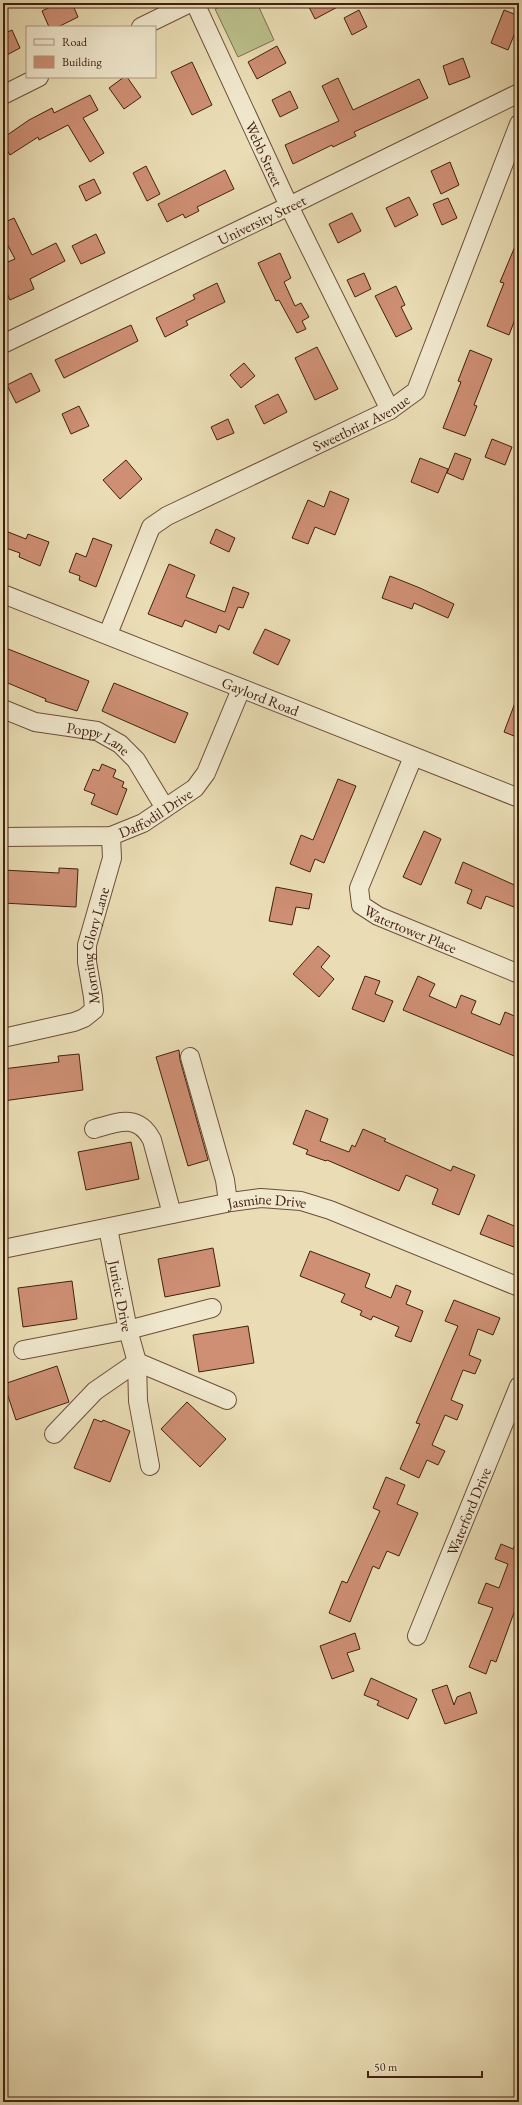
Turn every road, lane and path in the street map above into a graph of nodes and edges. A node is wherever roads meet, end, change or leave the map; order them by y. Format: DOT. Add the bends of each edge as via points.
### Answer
graph roads {
  1 [pos="190,3"];
  2 [pos="195,3"];
  3 [pos="143,26"];
  4 [pos="37,78"];
  5 [pos="519,92"];
  6 [pos="3,95"];
  7 [pos="519,124"];
  8 [pos="289,206"];
  9 [pos="3,344"];
  10 [pos="390,410"];
  11 [pos="3,594"];
  12 [pos="108,634"];
  13 [pos="241,689"];
  14 [pos="3,709"];
  15 [pos="414,757"];
  16 [pos="519,798"];
  17 [pos="165,808"];
  18 [pos="111,836"];
  19 [pos="3,837"];
  20 [pos="519,974"];
  21 [pos="3,1038"];
  22 [pos="190,1057"];
  23 [pos="94,1129"];
  24 [pos="228,1202"];
  25 [pos="172,1214"];
  26 [pos="108,1228"];
  27 [pos="3,1249"];
  28 [pos="519,1287"];
  29 [pos="212,1308"];
  30 [pos="128,1330"];
  31 [pos="23,1350"];
  32 [pos="137,1362"];
  33 [pos="519,1386"];
  34 [pos="226,1400"];
  35 [pos="54,1434"];
  36 [pos="150,1466"];
  37 [pos="417,1636"];
  1 -- 3 [label="street"];
  2 -- 8 [label="street, Webb Street"];
  4 -- 6 [label="street"];
  5 -- 8 [label="street, University Street"];
  7 -- 10 [label="street, Sweetbriar Avenue" via="423,376 416,390"];
  8 -- 9 [label="street, University Street"];
  8 -- 10 [label="street, Webb Street"];
  10 -- 12 [label="street, Sweetbriar Avenue" via="167,516 151,527"];
  11 -- 12 [label="street, Gaylord Road"];
  12 -- 13 [label="street, Gaylord Road"];
  13 -- 15 [label="street, Gaylord Road"];
  13 -- 17 [label="street, Daffodil Drive" via="206,773 195,788"];
  14 -- 17 [label="street, Poppy Lane" via="35,722 97,731 120,744 136,760"];
  15 -- 16 [label="street, Gaylord Road"];
  15 -- 20 [label="street, Watertower Place" via="359,888 361,905 378,916"];
  17 -- 18 [label="street, Daffodil Drive" via="143,823"];
  18 -- 19 [label="street, Daffodil Drive"];
  18 -- 21 [label="street, Morning Glory Lane" via="112,858 87,945 94,1010 74,1022"];
  22 -- 24 [label="street" via="225,1180"];
  23 -- 25 [label="street" via="136,1122 147,1130"];
  24 -- 25 [label="street, Jasmine Drive"];
  24 -- 28 [label="street, Jasmine Drive" via="261,1198 301,1201 330,1210"];
  25 -- 26 [label="street, Jasmine Drive"];
  26 -- 27 [label="street, Jasmine Drive"];
  26 -- 30 [label="street, Juricic Drive"];
  29 -- 30 [label="street"];
  30 -- 31 [label="street"];
  30 -- 32 [label="street, Juricic Drive"];
  32 -- 34 [label="street"];
  32 -- 35 [label="street" via="95,1391"];
  32 -- 36 [label="street, Juricic Drive" via="138,1401"];
  33 -- 37 [label="street, Waterford Drive"];
}
